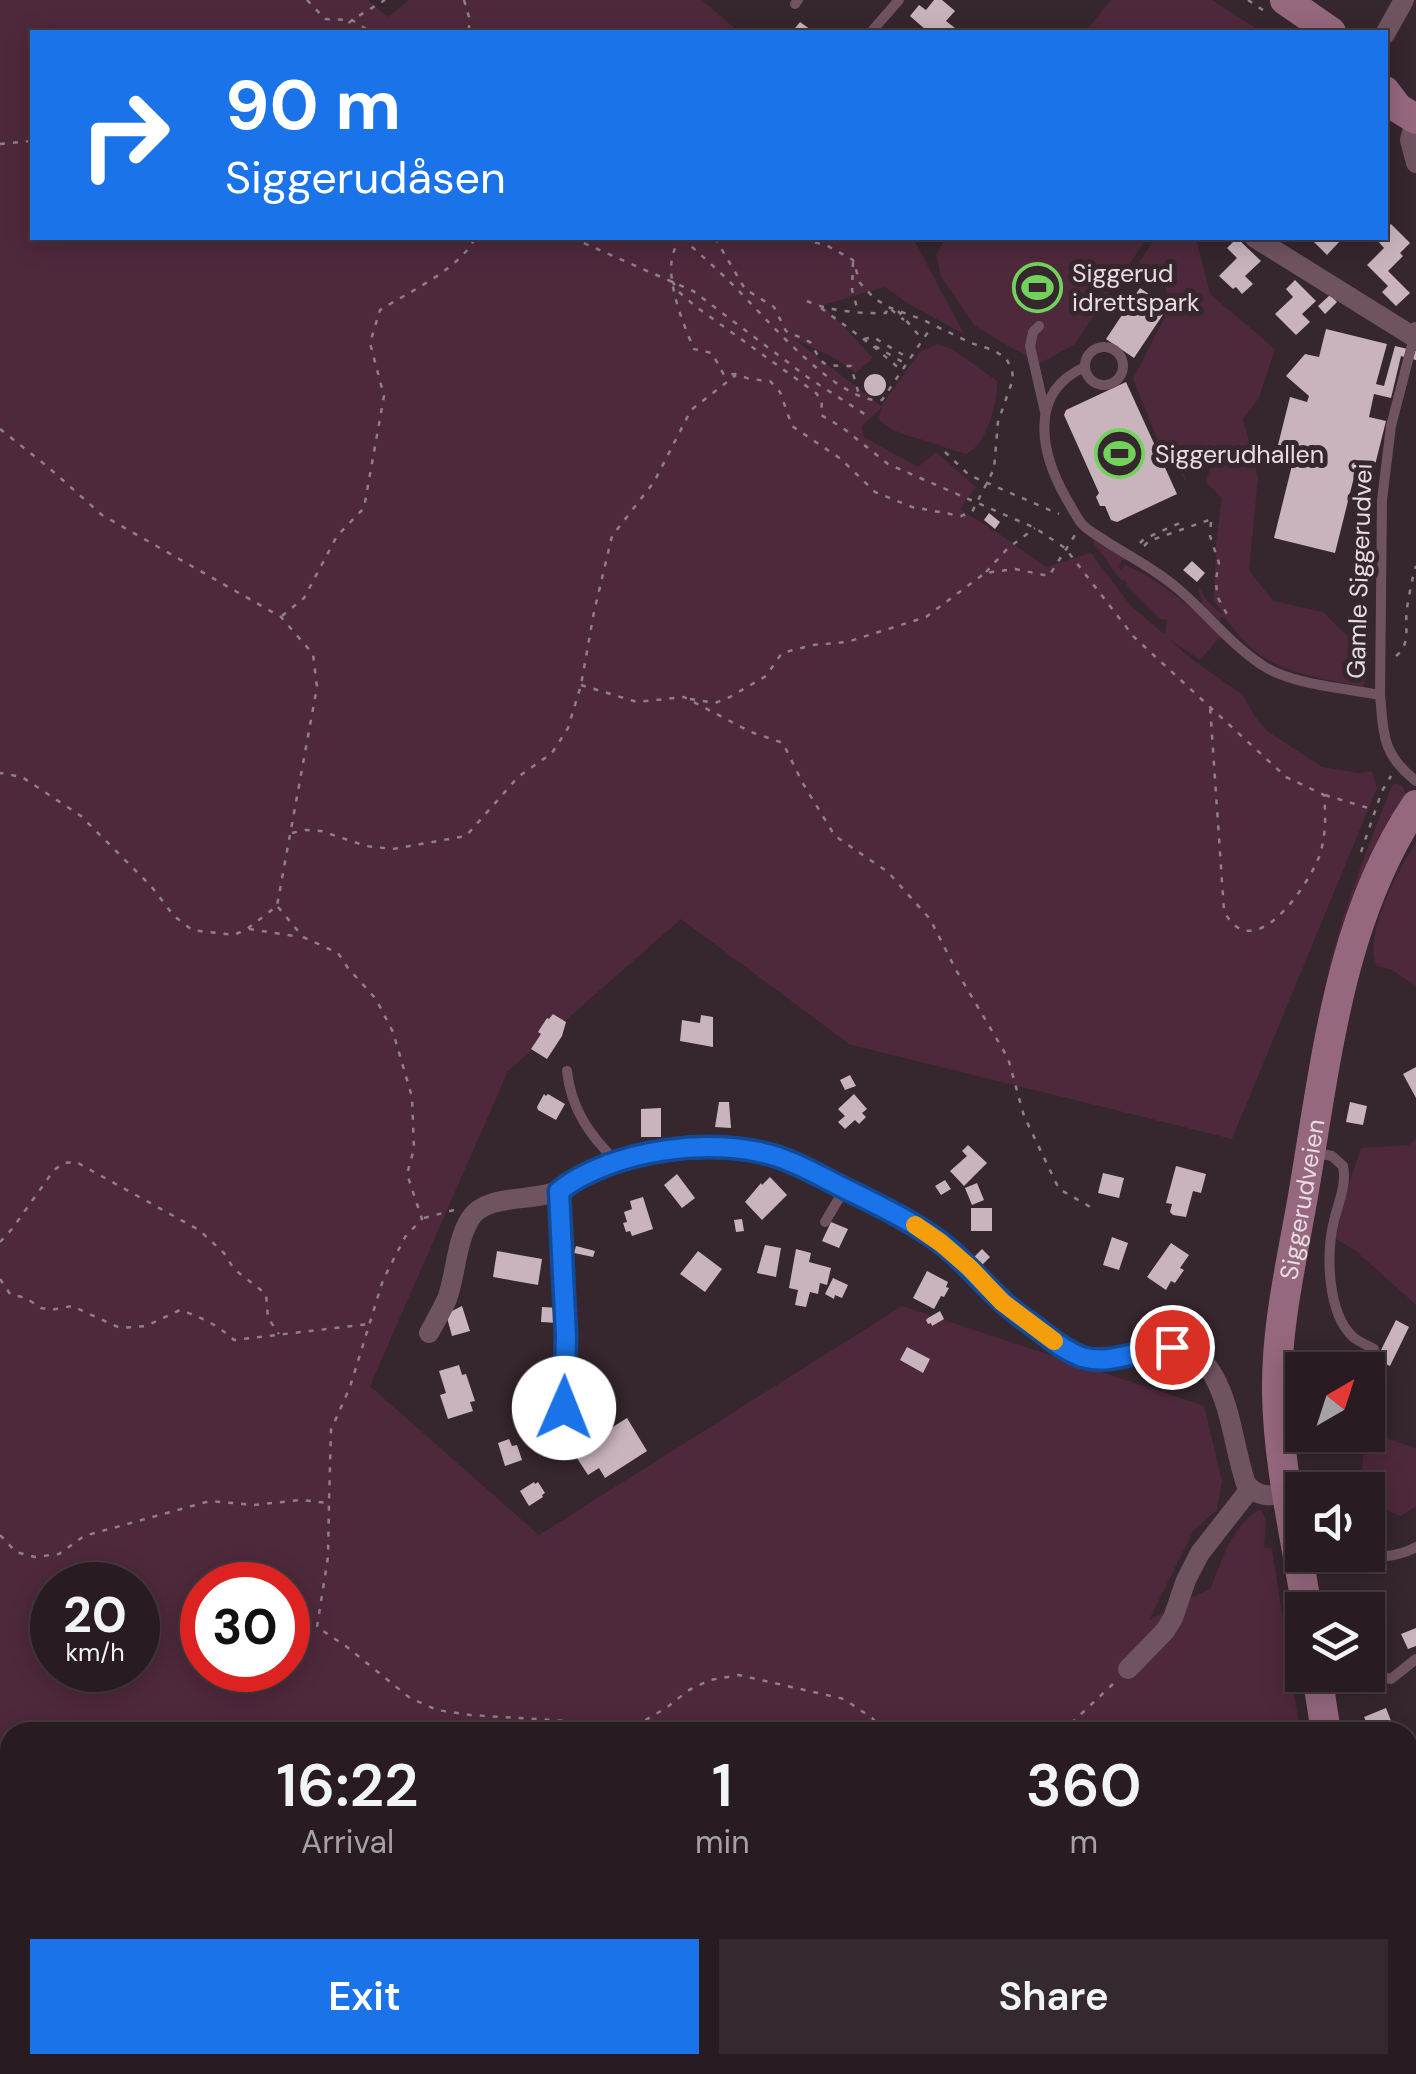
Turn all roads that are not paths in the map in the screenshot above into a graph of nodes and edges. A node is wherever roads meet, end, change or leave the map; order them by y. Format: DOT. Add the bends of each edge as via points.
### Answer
graph roads {
  1 [pos="899,0"];
  2 [pos="1285,0"];
  3 [pos="1404,0"];
  4 [pos="873,30"];
  5 [pos="1329,30"];
  6 [pos="1387,30"];
  7 [pos="1388,95"];
  8 [pos="1416,118"];
  9 [pos="1416,162"];
  10 [pos="1258,240"];
  11 [pos="1039,326"];
  12 [pos="1415,334"];
  13 [pos="1085,367"];
  14 [pos="1045,413"];
  15 [pos="1380,695"];
  16 [pos="1416,781"];
  17 [pos="1416,805"];
  18 [pos="567,1071"];
  19 [pos="1311,1152"];
  20 [pos="618,1162"];
  21 [pos="845,1189"];
  22 [pos="559,1191"];
  23 [pos="826,1222"];
  24 [pos="429,1332"];
  25 [pos="1374,1349"];
  26 [pos="564,1445"];
  27 [pos="1285,1472"];
  28 [pos="1250,1489"];
  29 [pos="1285,1494"];
  30 [pos="1416,1547"];
  31 [pos="1385,1555"];
  32 [pos="1416,1659"];
  33 [pos="1128,1669"];
  34 [pos="1385,1678"];
  35 [pos="1320,1692"];
  36 [pos="1324,1722"];
  1 -- 4 [label="lane"];
  2 -- 5 [label="main road"];
  3 -- 6 [label="street"];
  7 -- 8 [label="main road"];
  8 -- 9 [label="street" via="1410,140"];
  10 -- 12 [label="street"];
  11 -- 14 [label="lane" via="1030,346"];
  12 -- 15 [label="lane, Gamle Siggerudvei" via="1391,426 1382,500"];
  13 -- 14 [label="lane" via="1054,391"];
  14 -- 15 [label="lane" via="1046,452 1082,525 1158,572 1262,666 1289,678"];
  15 -- 16 [label="lane, Gamle Siggerudvei" via="1387,747"];
  17 -- 19 [label="main road, Siggerudveien" via="1360,918"];
  18 -- 20 [label="lane" via="577,1112"];
  19 -- 25 [label="lane" via="1343,1166 1329,1248 1331,1286 1348,1331"];
  19 -- 27 [label="main road, Siggerudveien" via="1278,1362"];
  20 -- 21 [label="street" via="646,1152 746,1148"];
  20 -- 22 [label="street"];
  21 -- 23 [label="lane"];
  21 -- 28 [label="street" via="941,1243 1002,1302 1078,1356 1102,1360 1172,1347 1198,1357 1221,1392"];
  22 -- 24 [label="street" via="481,1208 471,1217 447,1298"];
  22 -- 26 [label="street"];
  28 -- 29 [label="street"];
  28 -- 33 [label="street" via="1200,1554 1164,1631"];
  30 -- 31 [label="lane"];
  32 -- 34 [label="lane"];
  35 -- 36 [label="main road"];
}
